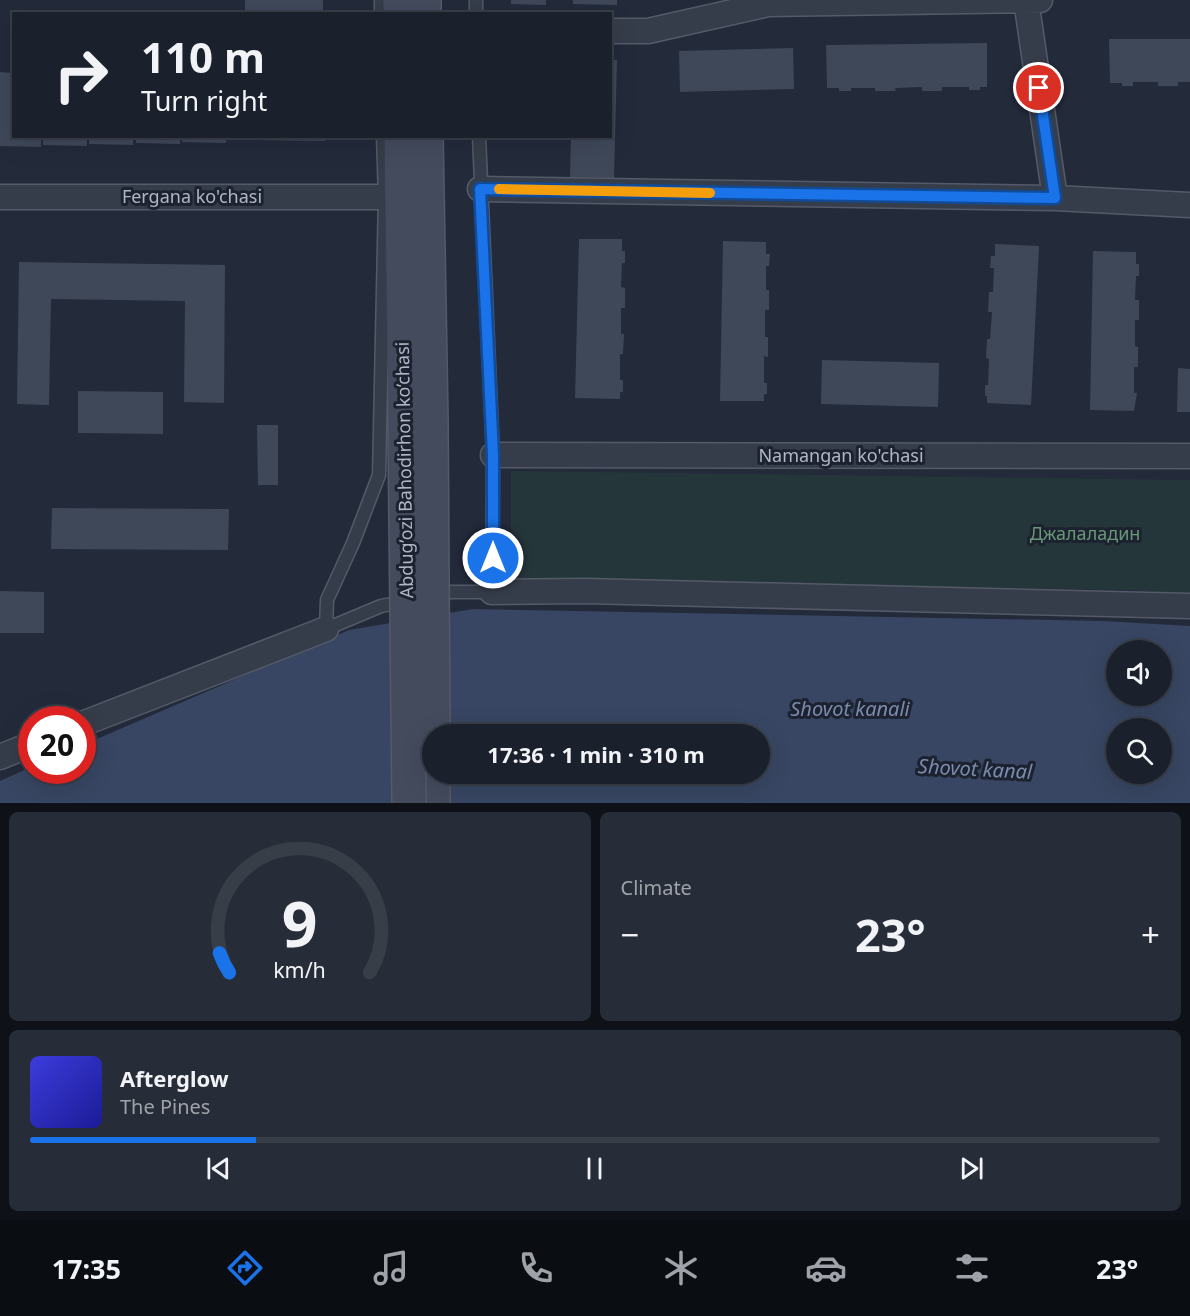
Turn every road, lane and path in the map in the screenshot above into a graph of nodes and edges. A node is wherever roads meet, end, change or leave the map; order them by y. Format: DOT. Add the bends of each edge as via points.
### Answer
graph roads {
  1 [pos="1026,0"];
  2 [pos="1040,0"];
  3 [pos="779,2"];
  4 [pos="612,31"];
  5 [pos="384,138"];
  6 [pos="402,138"];
  7 [pos="426,138"];
  8 [pos="479,138"];
  9 [pos="480,189"];
  10 [pos="0,197"];
  11 [pos="385,197"];
  12 [pos="1055,198"];
  13 [pos="1190,205"];
  14 [pos="418,421"];
  15 [pos="493,455"];
  16 [pos="1190,456"];
  17 [pos="492,592"];
  18 [pos="1190,606"];
  19 [pos="326,629"];
  20 [pos="96,719"];
  21 [pos="432,724"];
  22 [pos="18,750"];
  23 [pos="0,757"];
  24 [pos="433,784"];
  25 [pos="409,803"];
  26 [pos="433,803"];
  1 -- 2 [label="street"];
  1 -- 3 [label="street"];
  1 -- 12 [label="street"];
  3 -- 4 [label="street" via="648,31"];
  5 -- 11 [label="lane"];
  6 -- 14 [label="main road, Abdug’ozi Bahodirhon ko’chasi"];
  7 -- 14 [label="main road, Abdug’ozi Bahodirhon ko’chasi"];
  8 -- 9 [label="lane"];
  9 -- 12 [label="street"];
  9 -- 15 [label="lane"];
  10 -- 11 [label="street, Fergana ko'chasi"];
  11 -- 19 [label="lane" via="379,475 327,600"];
  12 -- 13 [label="street"];
  14 -- 21 [label="main road, Abdug’ozi Bahodirhon ko’chasi, bridge"];
  14 -- 25 [label="main road, Abdug’ozi Bahodirhon ko’chasi, bridge"];
  15 -- 16 [label="street, Namangan ko'chasi"];
  15 -- 17 [label="lane"];
  17 -- 18 [label="street"];
  17 -- 19 [label="lane" via="451,592 381,606"];
  19 -- 20 [label="street"];
  22 -- 23 [label="street"];
  24 -- 26 [label="main road"];
}
